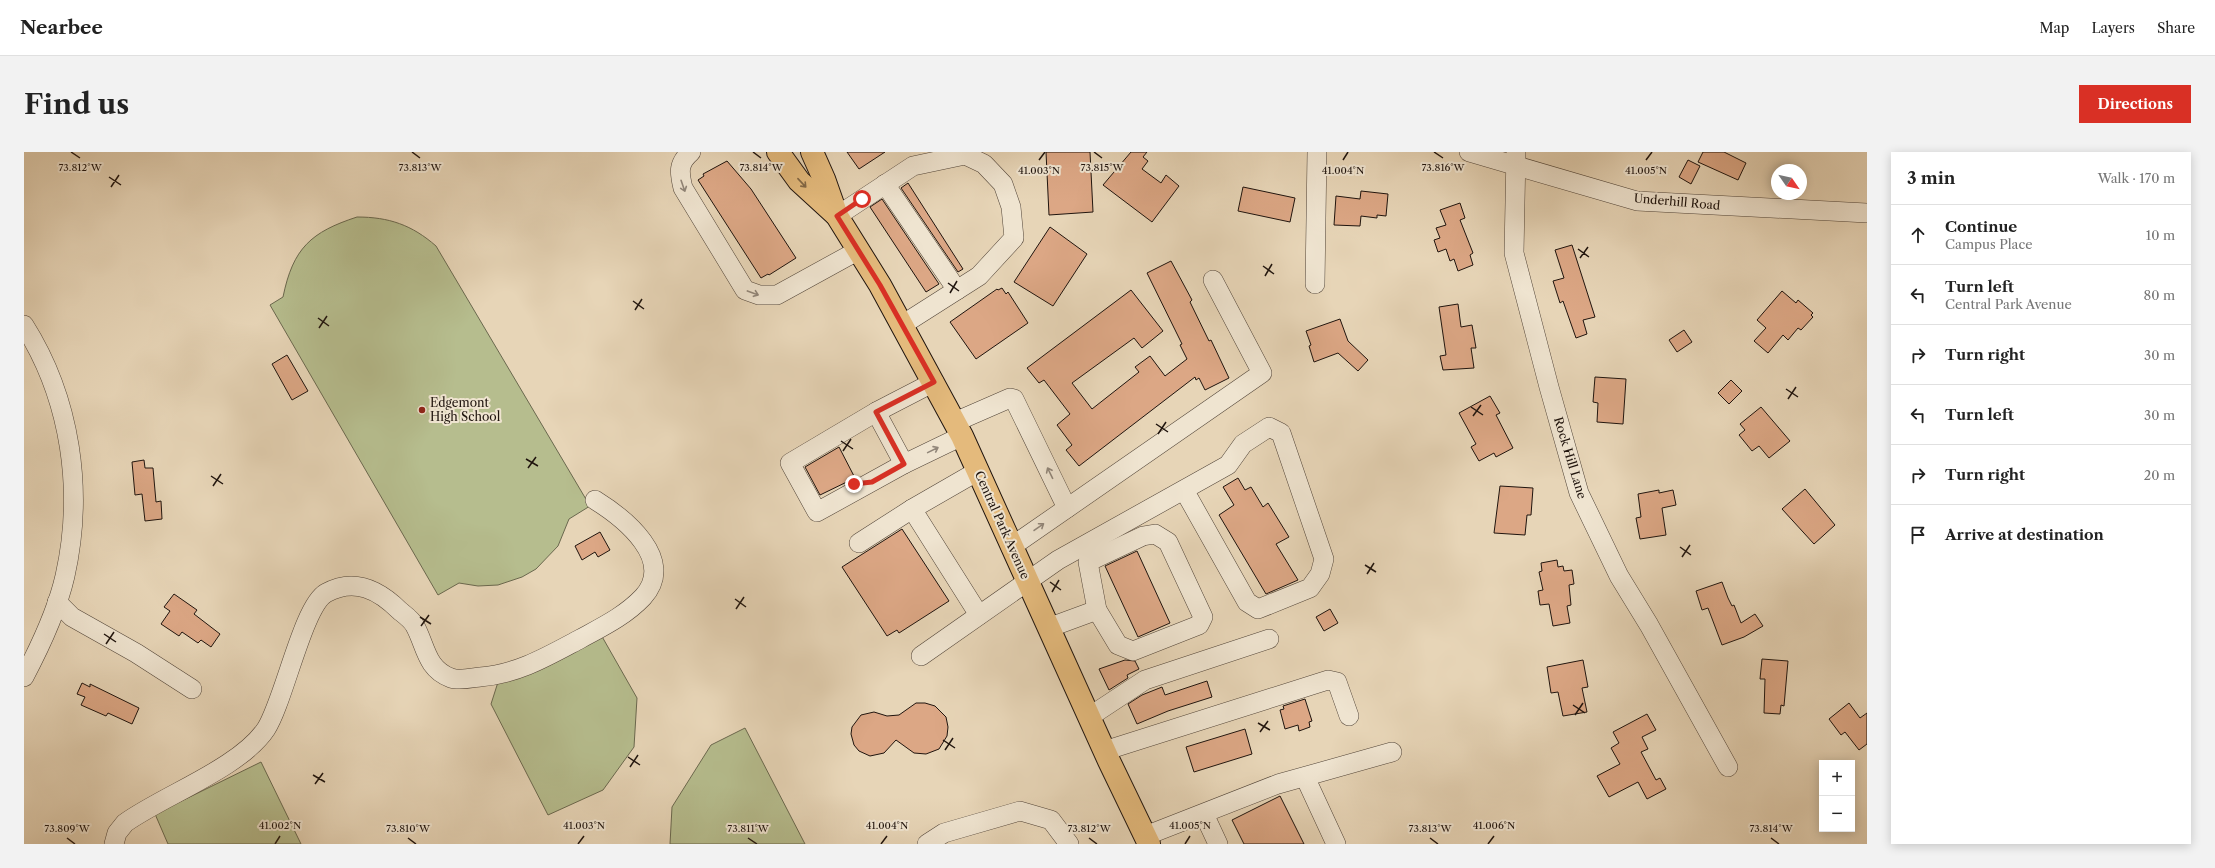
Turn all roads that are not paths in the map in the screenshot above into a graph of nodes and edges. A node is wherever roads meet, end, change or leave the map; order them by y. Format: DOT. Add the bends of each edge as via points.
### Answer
graph roads {
  1 [pos="691,152"];
  2 [pos="778,152"];
  3 [pos="812,152"];
  4 [pos="1317,152"];
  5 [pos="1469,152"];
  6 [pos="1516,159"];
  7 [pos="885,184"];
  8 [pos="1867,213"];
  9 [pos="837,216"];
  10 [pos="859,250"];
  11 [pos="1212,280"];
  12 [pos="1315,284"];
  13 [pos="956,290"];
  14 [pos="24,325"];
  15 [pos="902,325"];
  16 [pos="934,382"];
  17 [pos="872,414"];
  18 [pos="958,429"];
  19 [pos="904,464"];
  20 [pos="978,471"];
  21 [pos="1184,490"];
  22 [pos="595,500"];
  23 [pos="1068,508"];
  24 [pos="912,509"];
  25 [pos="859,543"];
  26 [pos="1011,547"];
  27 [pos="1027,582"];
  28 [pos="57,602"];
  29 [pos="1097,610"];
  30 [pos="979,616"];
  31 [pos="1048,628"];
  32 [pos="1269,639"];
  33 [pos="921,656"];
  34 [pos="24,677"];
  35 [pos="192,689"];
  36 [pos="1349,716"];
  37 [pos="1089,717"];
  38 [pos="1104,751"];
  39 [pos="1392,752"];
  40 [pos="1728,767"];
  41 [pos="1306,777"];
  42 [pos="1204,814"];
  43 [pos="1147,840"];
  44 [pos="114,844"];
  45 [pos="927,844"];
  46 [pos="1069,844"];
  47 [pos="1218,844"];
  48 [pos="1336,844"];
  1 -- 10 [label="street, one-way" via="683,159 679,170 683,188 745,290 759,295 777,295"];
  2 -- 9 [label="main road, Central Park Avenue, one-way" via="799,181"];
  3 -- 9 [label="main road, Central Park Avenue"];
  4 -- 12 [label="street"];
  5 -- 6 [label="street, Underhill Road"];
  6 -- 8 [label="street, Underhill Road" via="1638,201"];
  6 -- 40 [label="street, Rock Hill Lane" via="1514,253 1579,493 1619,576"];
  7 -- 9 [label="street"];
  7 -- 13 [label="street"];
  7 -- 13 [label="street" via="913,166 965,155 984,164 1003,184 1011,208 1014,238 979,276"];
  9 -- 10 [label="main road, Central Park Avenue"];
  10 -- 15 [label="main road, Central Park Avenue"];
  11 -- 23 [label="street" via="1262,373"];
  13 -- 15 [label="street"];
  14 -- 28 [label="street" via="51,376 66,422 69,444 73,494 72,522 65,576"];
  15 -- 16 [label="main road, Central Park Avenue"];
  16 -- 17 [label="street"];
  16 -- 18 [label="main road, Central Park Avenue"];
  17 -- 19 [label="street"];
  17 -- 19 [label="street" via="790,462 817,512"];
  19 -- 18 [label="street, one-way"];
  18 -- 20 [label="main road, Central Park Avenue"];
  23 -- 18 [label="street, one-way" via="1014,399 1010,398"];
  20 -- 24 [label="street"];
  20 -- 26 [label="main road, Central Park Avenue"];
  21 -- 21 [label="street" via="1228,465 1243,444 1269,427 1281,433 1324,559 1320,574 1310,588 1258,608 1247,602"];
  21 -- 27 [label="street" via="1058,560"];
  22 -- 44 [label="street" via="638,534 652,555 653,577 644,596 618,618 536,663 499,675 453,679 436,669 427,657 414,625 386,597 371,589 351,585 326,593 316,601 274,713 265,730 245,752 125,823 117,833"];
  26 -- 23 [label="street, one-way"];
  24 -- 25 [label="street"];
  24 -- 30 [label="street"];
  26 -- 27 [label="main road, Central Park Avenue"];
  27 -- 30 [label="street"];
  27 -- 31 [label="main road, Central Park Avenue"];
  28 -- 34 [label="street"];
  28 -- 35 [label="street" via="72,617 136,652"];
  29 -- 29 [label="street" via="1118,645 1133,651 1199,625 1202,617 1168,542 1155,534 1143,536 1088,562"];
  29 -- 31 [label="street"];
  30 -- 33 [label="street"];
  31 -- 37 [label="main road, Central Park Avenue"];
  32 -- 37 [label="street" via="1145,680"];
  36 -- 38 [label="street" via="1337,682 1328,680"];
  37 -- 38 [label="main road, Central Park Avenue"];
  38 -- 43 [label="main road, Central Park Avenue"];
  39 -- 41 [label="street"];
  41 -- 42 [label="street" via="1278,784"];
  41 -- 48 [label="street"];
  42 -- 43 [label="street"];
  42 -- 47 [label="street"];
  45 -- 46 [label="street" via="944,833 1020,811 1051,820"];
}
